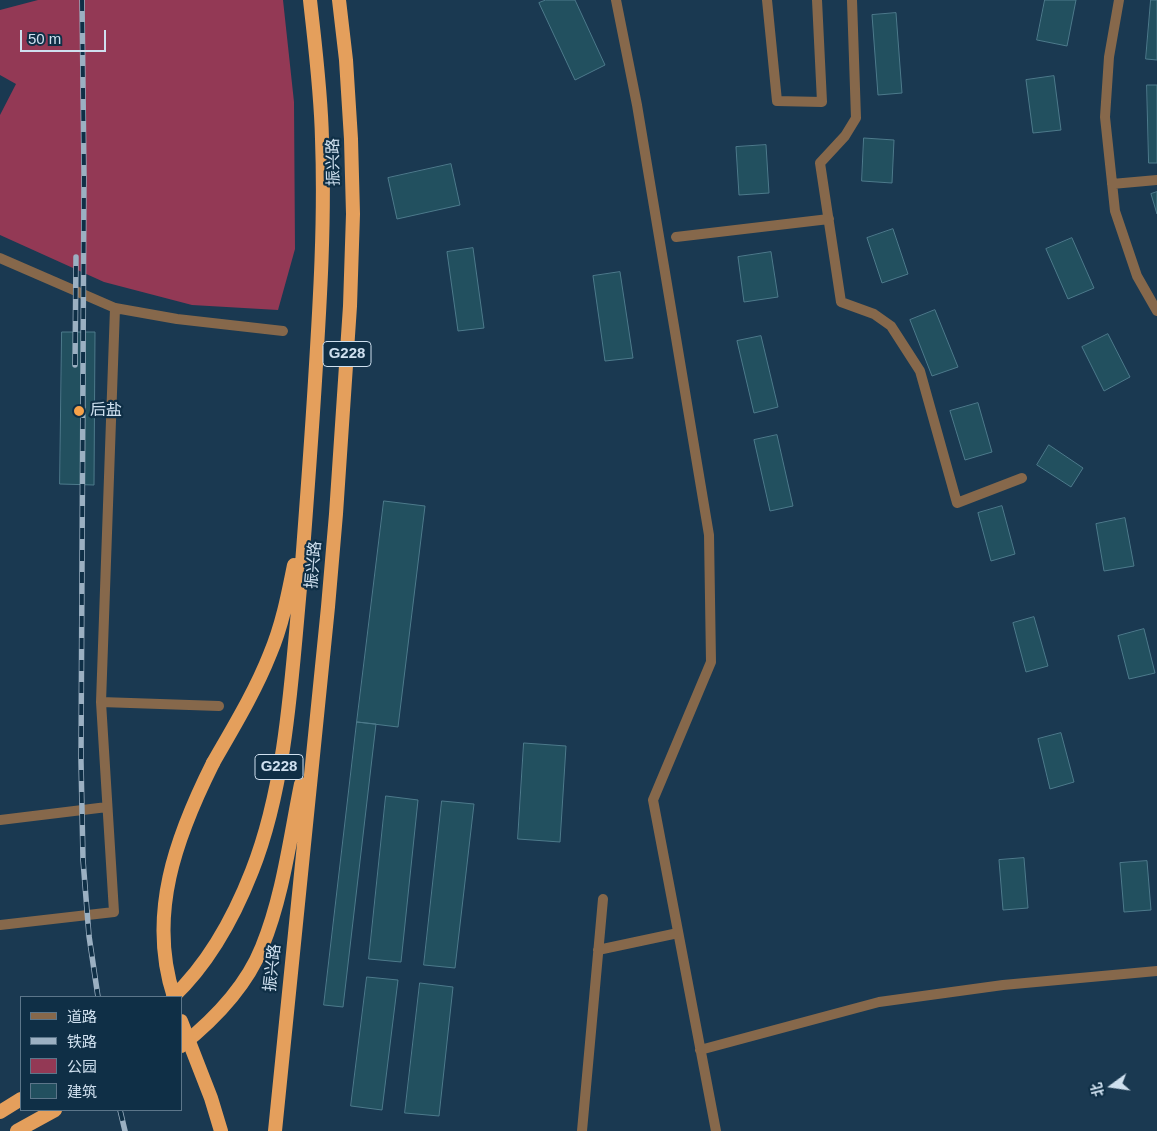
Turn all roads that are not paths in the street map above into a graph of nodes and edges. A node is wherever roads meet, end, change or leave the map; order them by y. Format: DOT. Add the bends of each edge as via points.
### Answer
graph roads {
  1 [pos="310,0"];
  2 [pos="340,0"];
  3 [pos="616,0"];
  4 [pos="767,0"];
  5 [pos="817,0"];
  6 [pos="852,0"];
  7 [pos="1119,0"];
  8 [pos="1157,180"];
  9 [pos="1112,184"];
  10 [pos="829,219"];
  11 [pos="676,237"];
  12 [pos="0,258"];
  13 [pos="115,308"];
  14 [pos="1157,311"];
  15 [pos="283,331"];
  16 [pos="1022,478"];
  17 [pos="306,511"];
  18 [pos="101,702"];
  19 [pos="219,706"];
  20 [pos="317,708"];
  21 [pos="107,807"];
  22 [pos="0,820"];
  23 [pos="603,899"];
  24 [pos="0,925"];
  25 [pos="678,933"];
  26 [pos="598,950"];
  27 [pos="1157,970"];
  28 [pos="173,996"];
  29 [pos="174,996"];
  30 [pos="182,1023"];
  31 [pos="182,1045"];
  32 [pos="700,1050"];
  33 [pos="20,1100"];
  34 [pos="53,1111"];
  35 [pos="0,1112"];
  36 [pos="16,1131"];
  37 [pos="221,1131"];
  38 [pos="275,1131"];
  39 [pos="582,1131"];
  40 [pos="716,1131"];
  1 -- 17 [label="highway, 振兴路 / G228" via="322,138 323,215"];
  2 -- 20 [label="highway, 振兴路 / G228" via="347,70 353,214 336,514"];
  3 -- 25 [label="street" via="637,105 709,535 711,662 653,800"];
  4 -- 5 [label="street" via="777,101 822,102"];
  6 -- 10 [label="street" via="856,118 845,136 820,163"];
  7 -- 9 [label="street" via="1109,57 1105,116"];
  8 -- 9 [label="street"];
  9 -- 14 [label="street" via="1115,211 1137,276"];
  10 -- 11 [label="street"];
  10 -- 16 [label="street" via="842,302 874,314 890,326 920,371 957,503"];
  12 -- 13 [label="street"];
  13 -- 15 [label="street"];
  13 -- 18 [label="street"];
  17 -- 28 [label="highway, bridge" via="283,617 271,653 196,797 170,870 164,909 165,949"];
  17 -- 29 [label="highway, 振兴路 / G228" via="288,706 274,797 264,835 238,904 222,934 202,964"];
  18 -- 19 [label="street"];
  18 -- 21 [label="street"];
  20 -- 31 [label="highway" via="274,914 262,948 227,1004"];
  20 -- 38 [label="highway, 振兴路 / G228"];
  21 -- 22 [label="street"];
  21 -- 24 [label="street" via="114,912"];
  23 -- 26 [label="street"];
  25 -- 26 [label="street"];
  25 -- 32 [label="street"];
  26 -- 39 [label="street"];
  27 -- 32 [label="street" via="1003,985 879,1002"];
  30 -- 37 [label="highway, bridge"];
  32 -- 40 [label="street"];
  33 -- 35 [label="highway"];
  34 -- 36 [label="highway"];
}
